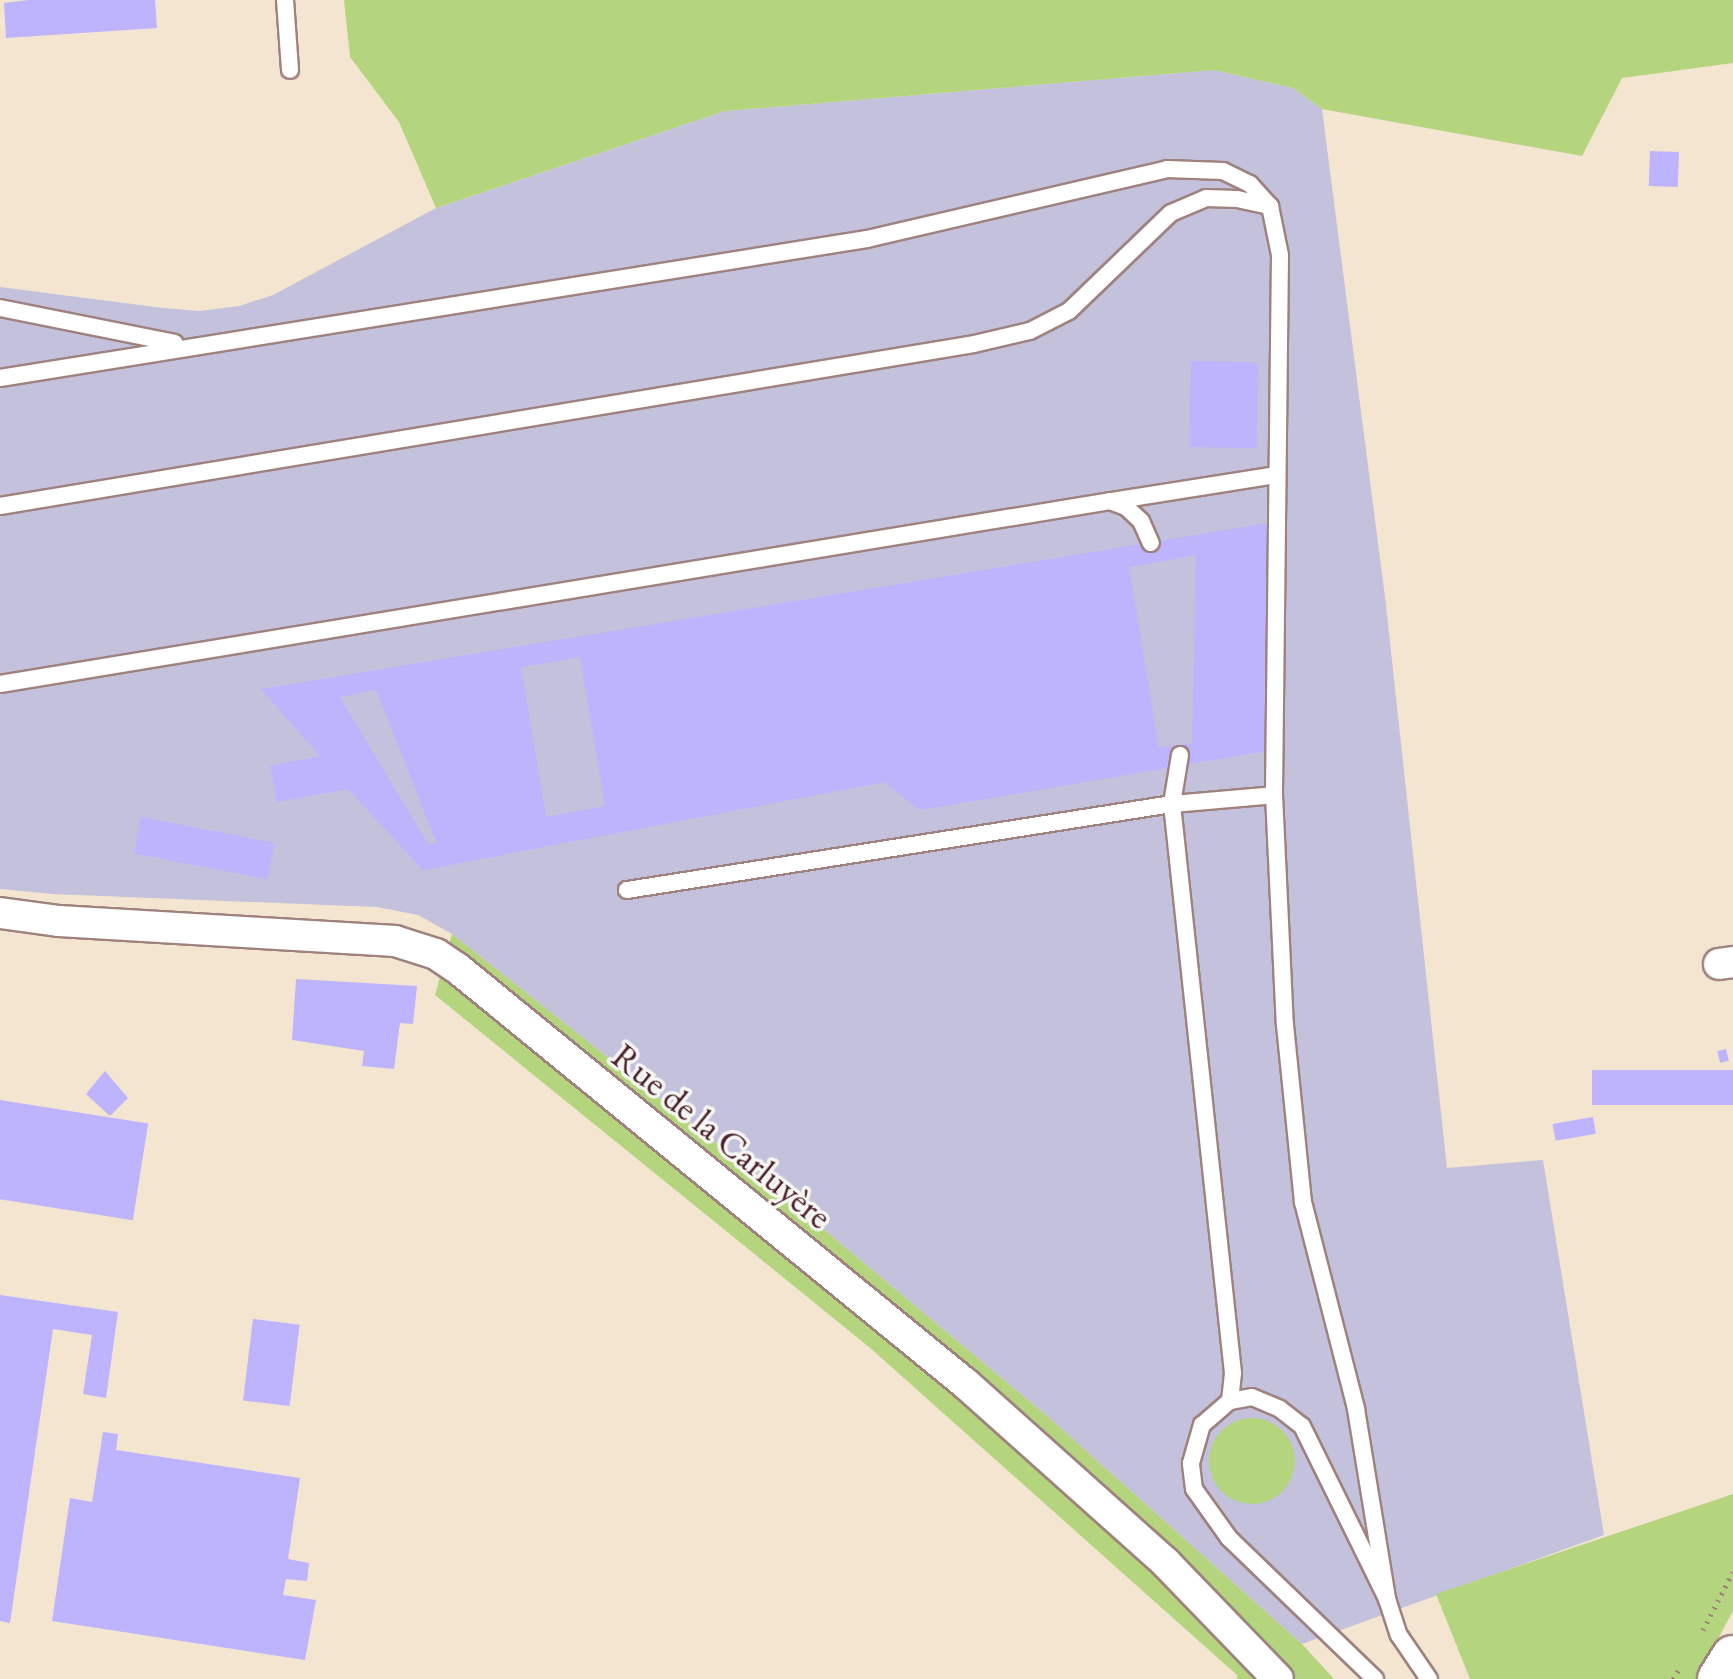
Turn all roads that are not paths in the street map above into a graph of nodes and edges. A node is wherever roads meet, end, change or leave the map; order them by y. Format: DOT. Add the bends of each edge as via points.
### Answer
graph roads {
  1 [pos="285,0"];
  2 [pos="290,70"];
  3 [pos="1270,206"];
  4 [pos="0,308"];
  5 [pos="204,344"];
  6 [pos="0,378"];
  7 [pos="1277,475"];
  8 [pos="1110,501"];
  9 [pos="0,506"];
  10 [pos="1151,543"];
  11 [pos="0,684"];
  12 [pos="1180,755"];
  13 [pos="1274,795"];
  14 [pos="1172,804"];
  15 [pos="627,890"];
  16 [pos="0,913"];
  17 [pos="1230,1401"];
  18 [pos="1387,1599"];
  19 [pos="1714,1650"];
  20 [pos="1704,1667"];
  21 [pos="1278,1679"];
  22 [pos="1375,1679"];
  23 [pos="1429,1679"];
  1 -- 2 [label="lane"];
  3 -- 5 [label="lane" via="1250,184 1223,171 1167,169 867,239"];
  3 -- 7 [label="lane" via="1280,255"];
  3 -- 9 [label="lane" via="1206,198 1171,213 1069,311 1030,331"];
  4 -- 5 [label="lane" via="164,343"];
  5 -- 6 [label="lane"];
  7 -- 8 [label="lane"];
  7 -- 13 [label="lane"];
  8 -- 10 [label="lane" via="1141,521"];
  8 -- 11 [label="lane"];
  12 -- 14 [label="lane"];
  13 -- 14 [label="lane"];
  13 -- 18 [label="lane" via="1285,1025 1303,1202 1356,1409"];
  14 -- 15 [label="lane"];
  14 -- 17 [label="lane" via="1233,1373"];
  16 -- 21 [label="street, Rue de la Carluyère" via="395,941 436,954 966,1384 1166,1563"];
  17 -- 18 [label="lane" via="1252,1397 1302,1426"];
  17 -- 22 [label="lane" via="1202,1425 1193,1449 1194,1489 1229,1538"];
  18 -- 23 [label="lane" via="1399,1635"];
  19 -- 20 [label="street"];
}
